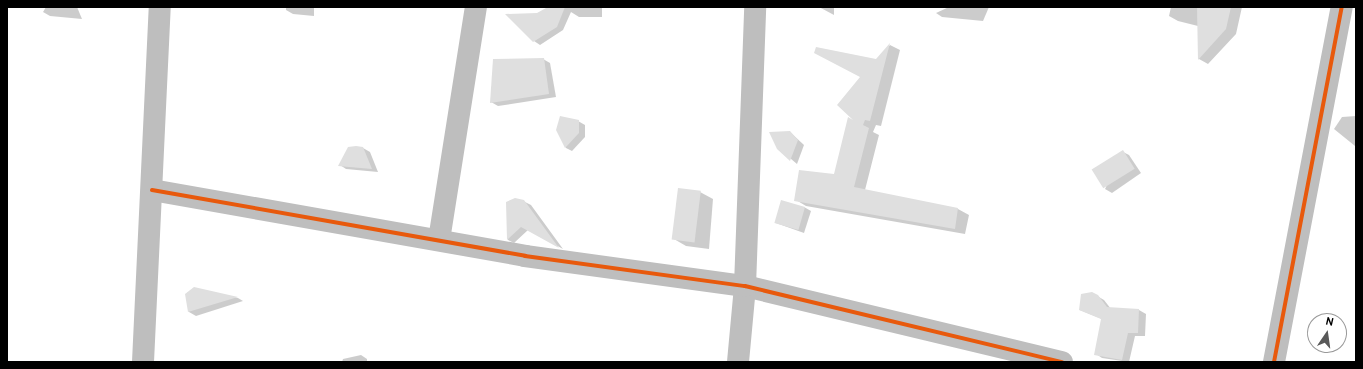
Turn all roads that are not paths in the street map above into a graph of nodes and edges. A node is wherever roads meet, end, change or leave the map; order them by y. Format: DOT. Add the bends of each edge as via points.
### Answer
graph roads {
  1 [pos="160,7"];
  2 [pos="476,7"];
  3 [pos="755,7"];
  4 [pos="1342,7"];
  5 [pos="152,190"];
  6 [pos="439,240"];
  7 [pos="745,286"];
  8 [pos="143,362"];
  9 [pos="738,362"];
  10 [pos="1062,362"];
  11 [pos="1274,362"];
  1 -- 5 [label="street"];
  2 -- 6 [label="street"];
  3 -- 7 [label="street"];
  4 -- 11 [label="street"];
  5 -- 6 [label="street"];
  5 -- 8 [label="street"];
  6 -- 7 [label="street" via="525,256"];
  7 -- 9 [label="street"];
  7 -- 10 [label="street"];
}
